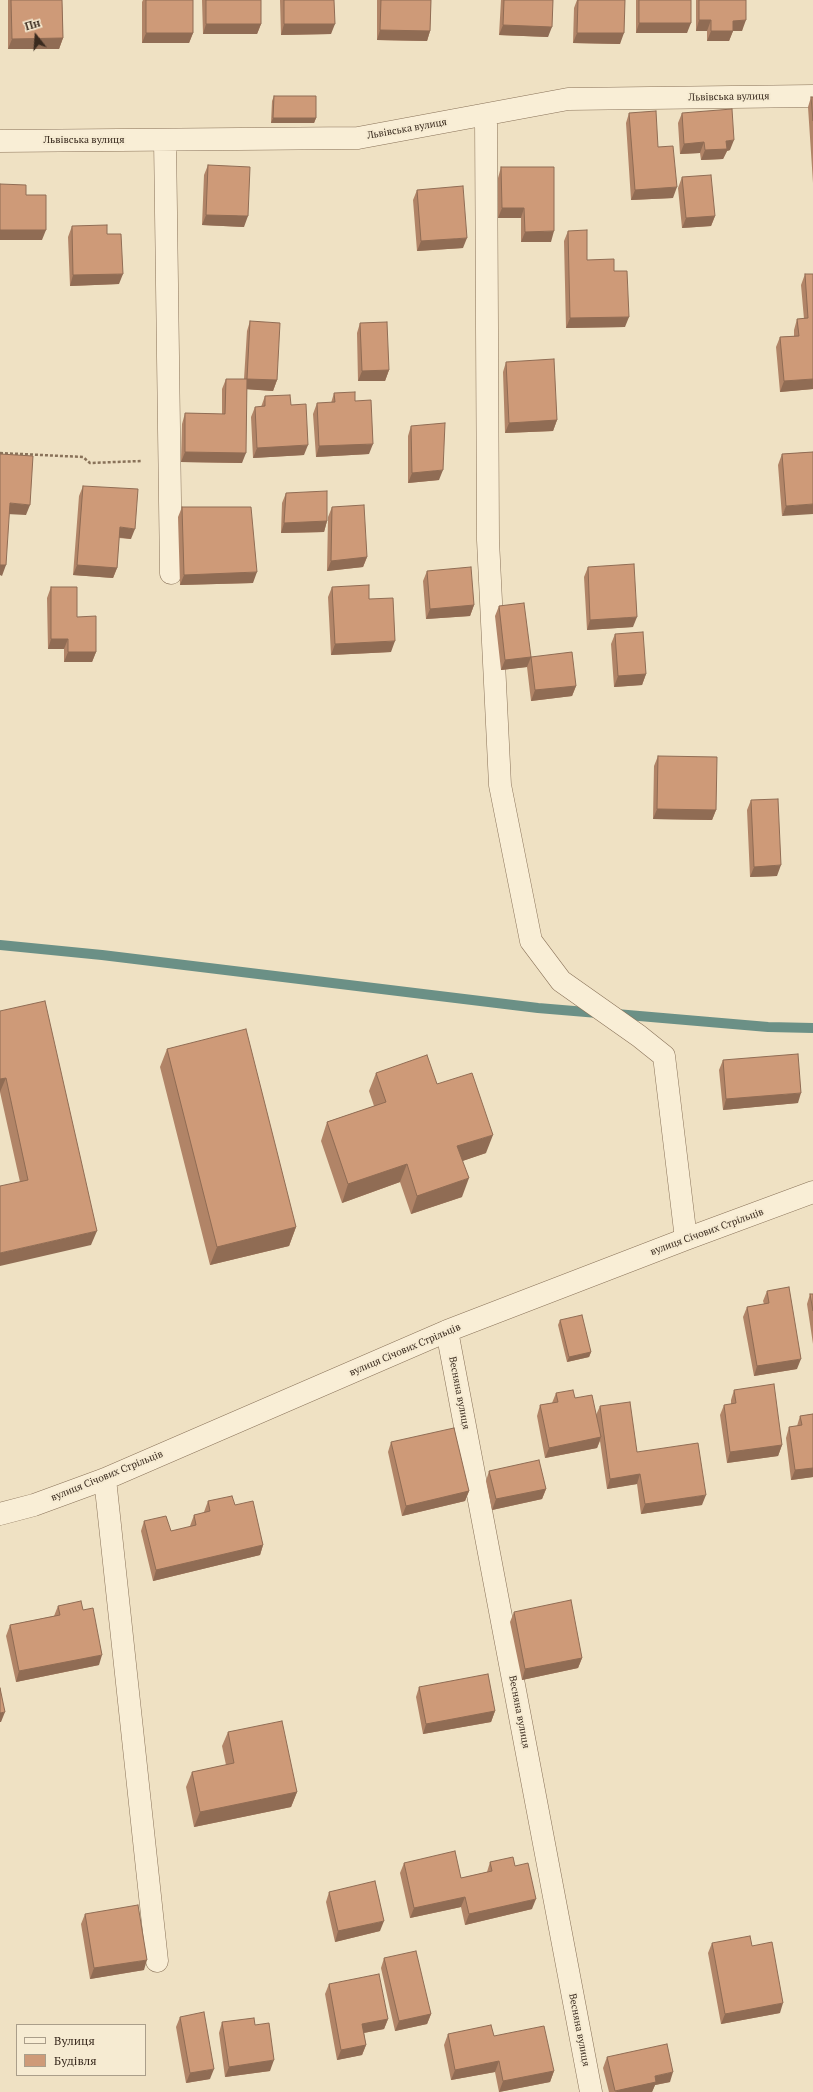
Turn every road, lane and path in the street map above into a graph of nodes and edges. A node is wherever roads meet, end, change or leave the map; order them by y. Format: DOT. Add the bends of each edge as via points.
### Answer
graph roads {
  1 [pos="813,96"];
  2 [pos="486,115"];
  3 [pos="165,140"];
  4 [pos="0,141"];
  5 [pos="0,453"];
  6 [pos="170,460"];
  7 [pos="171,573"];
  8 [pos="813,1192"];
  9 [pos="686,1239"];
  10 [pos="447,1331"];
  11 [pos="105,1479"];
  12 [pos="0,1514"];
  13 [pos="156,1961"];
  14 [pos="591,2092"];
  1 -- 2 [label="street, Львівська вулиця" via="568,99"];
  2 -- 3 [label="street, Львівська вулиця" via="358,138"];
  2 -- 9 [label="street" via="488,540 500,785 531,942 560,981 664,1056"];
  3 -- 4 [label="street, Львівська вулиця"];
  3 -- 6 [label="street"];
  5 -- 6 [label="path" via="83,456 90,463"];
  6 -- 7 [label="street"];
  8 -- 9 [label="street, вулиця Січових Стрільців"];
  9 -- 10 [label="street, вулиця Січових Стрільців"];
  10 -- 11 [label="street, вулиця Січових Стрільців"];
  10 -- 14 [label="street, Весняна вулиця"];
  11 -- 12 [label="street, вулиця Січових Стрільців" via="34,1505"];
  11 -- 13 [label="street"];
}
